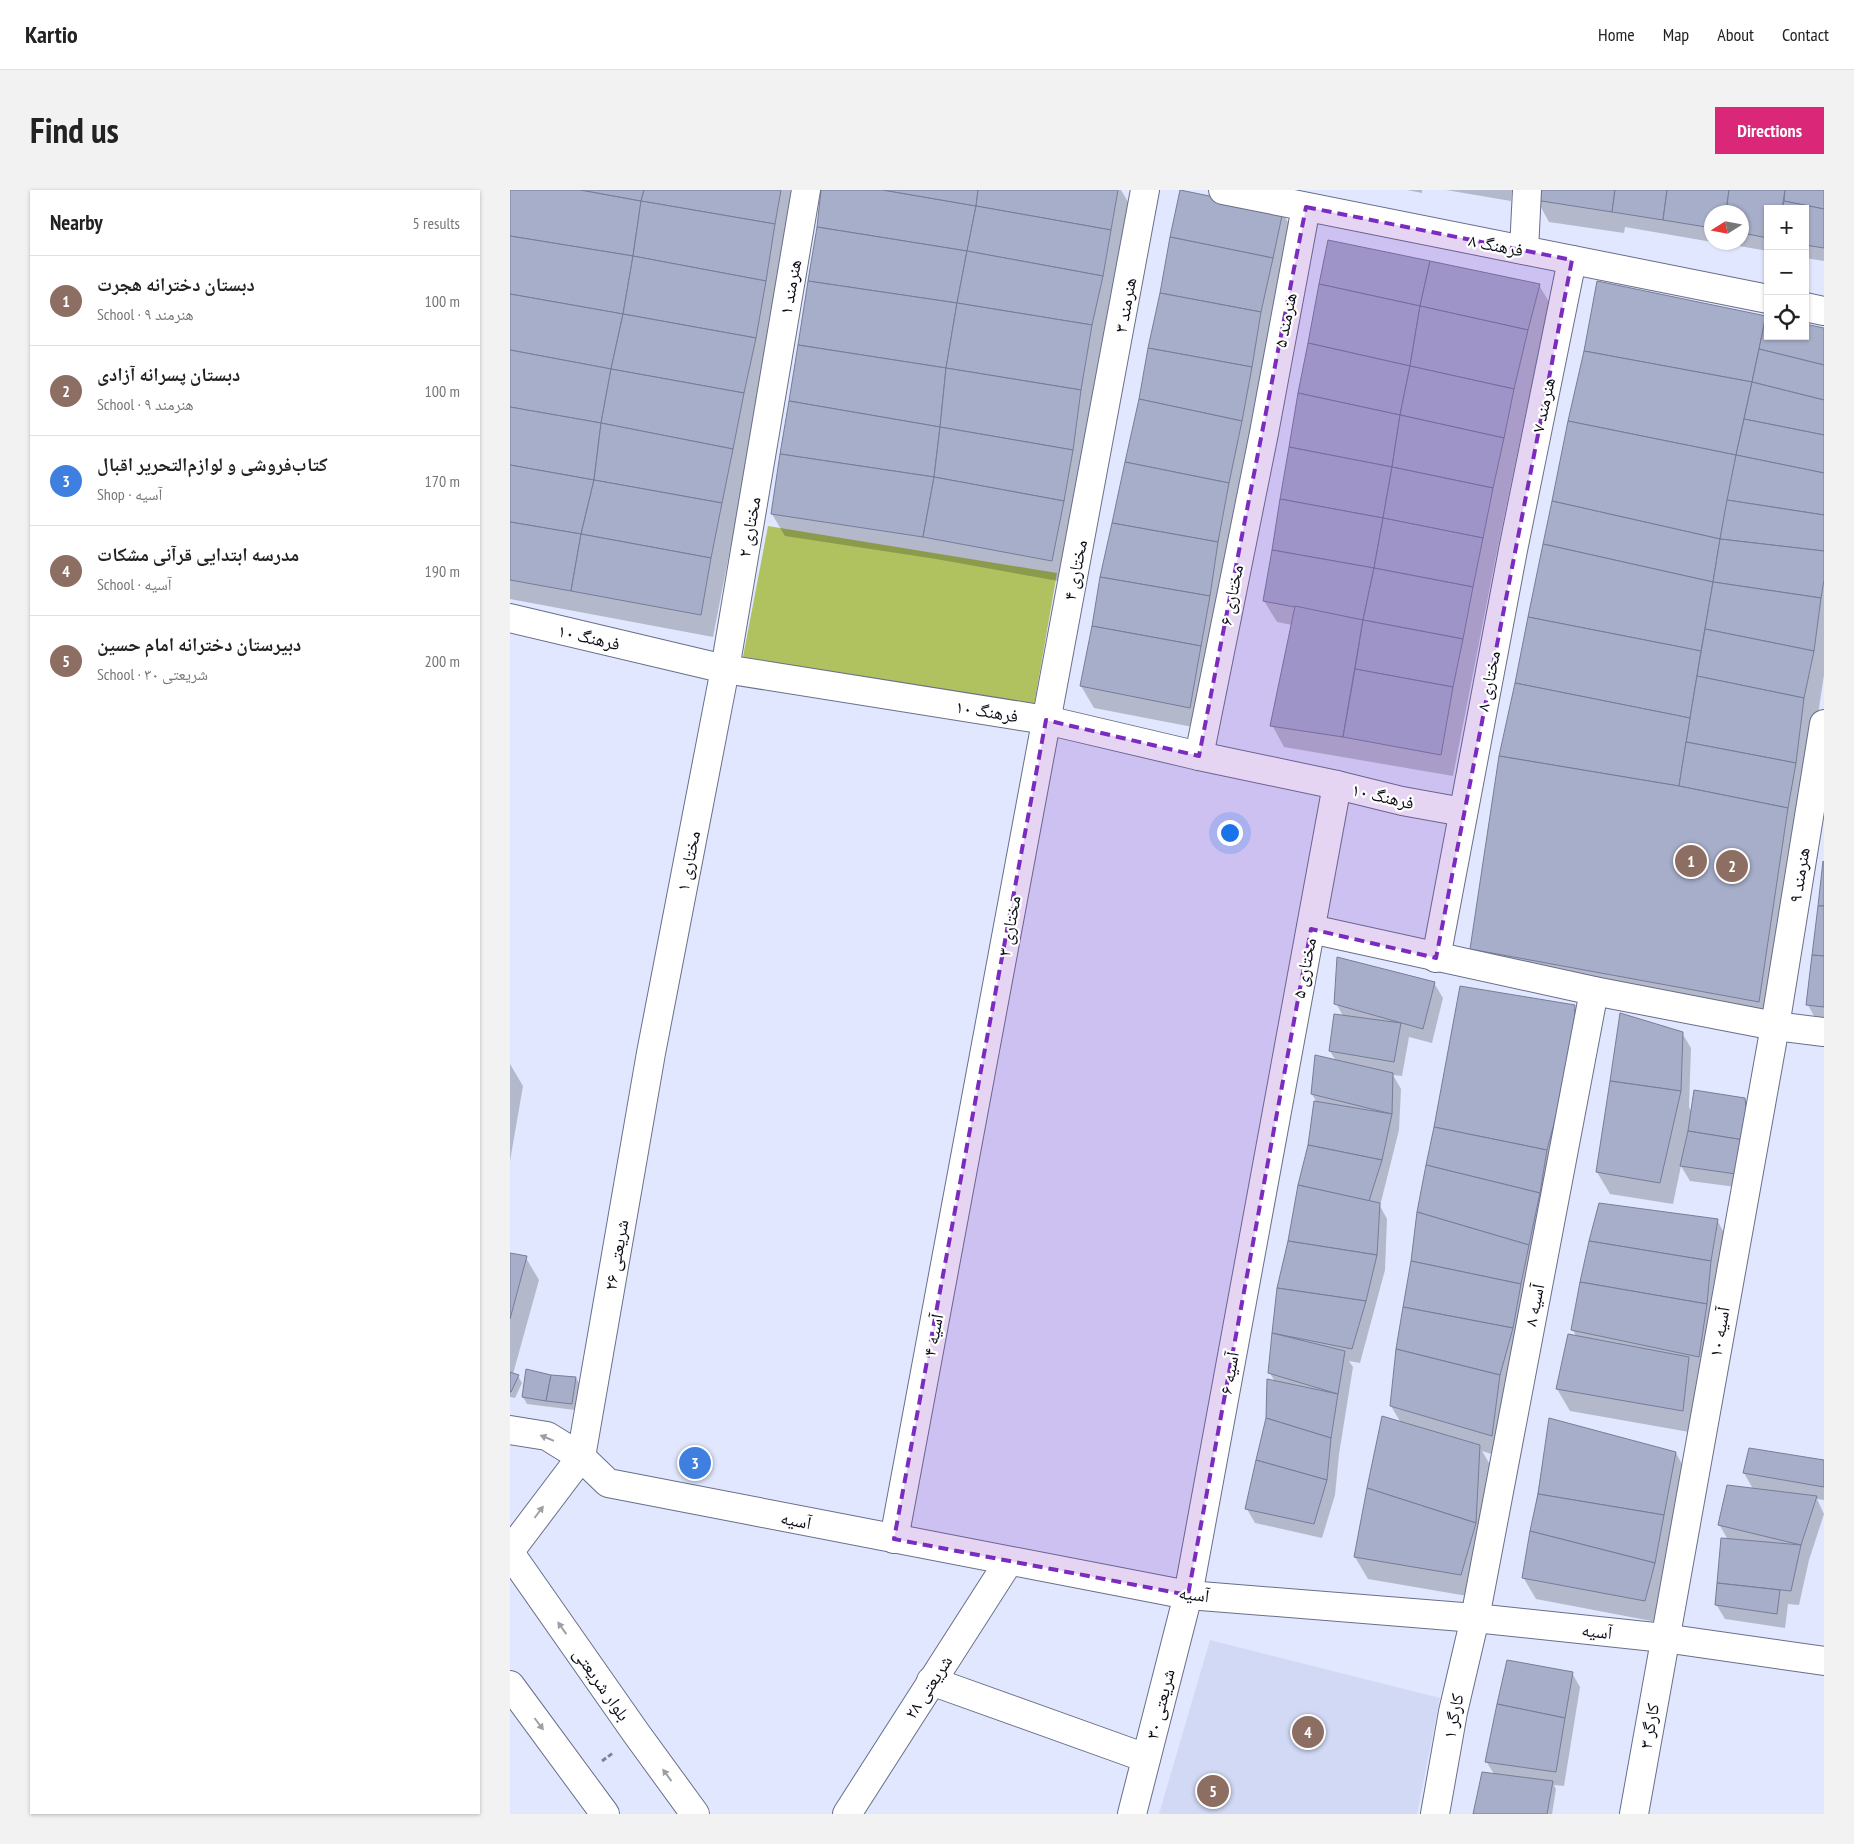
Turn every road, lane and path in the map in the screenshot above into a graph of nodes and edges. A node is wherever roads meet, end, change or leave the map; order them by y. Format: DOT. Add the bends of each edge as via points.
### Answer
graph roads {
  1 [pos="806,190"];
  2 [pos="1145,190"];
  3 [pos="1224,190"];
  4 [pos="1527,190"];
  5 [pos="1306,207"];
  6 [pos="1524,250"];
  7 [pos="1572,260"];
  8 [pos="1764,298"];
  9 [pos="1809,308"];
  10 [pos="1824,311"];
  11 [pos="773,384"];
  12 [pos="1104,419"];
  13 [pos="1264,433"];
  14 [pos="1513,550"];
  15 [pos="510,618"];
  16 [pos="725,669"];
  17 [pos="1046,720"];
  18 [pos="1824,724"];
  19 [pos="1199,756"];
  20 [pos="1337,785"];
  21 [pos="1463,812"];
  22 [pos="1311,929"];
  23 [pos="1436,958"];
  24 [pos="1594,991"];
  25 [pos="1775,1026"];
  26 [pos="1824,1032"];
  27 [pos="651,1053"];
  28 [pos="972,1132"];
  29 [pos="1270,1152"];
  30 [pos="510,1430"];
  31 [pos="580,1457"];
  32 [pos="894,1539"];
  33 [pos="510,1552"];
  34 [pos="1009,1561"];
  35 [pos="1188,1595"];
  36 [pos="1475,1618"];
  37 [pos="1664,1638"];
  38 [pos="1824,1661"];
  39 [pos="931,1681"];
  40 [pos="510,1685"];
  41 [pos="636,1733"];
  42 [pos="1146,1758"];
  43 [pos="579,1777"];
  44 [pos="605,1814"];
  45 [pos="696,1814"];
  46 [pos="847,1814"];
  47 [pos="1132,1814"];
  48 [pos="1435,1814"];
  49 [pos="1634,1814"];
  1 -- 11 [label="street, هنرمند ۱"];
  2 -- 12 [label="street, هنرمند ۳"];
  3 -- 5 [label="street, فرهنگ ۸"];
  4 -- 6 [label="street"];
  5 -- 6 [label="street, فرهنگ ۸"];
  5 -- 13 [label="street, هنرمند ۵"];
  6 -- 7 [label="street, فرهنگ ۸"];
  7 -- 8 [label="street, فرهنگ ۸"];
  7 -- 14 [label="street, هنرمند ۷"];
  9 -- 10 [label="street"];
  11 -- 16 [label="street, مختاری ۲"];
  12 -- 17 [label="street, مختاری ۴"];
  13 -- 19 [label="street, مختاری ۶"];
  14 -- 21 [label="street, مختاری ۸"];
  15 -- 16 [label="street, فرهنگ ۱۰"];
  16 -- 17 [label="street, فرهنگ ۱۰"];
  16 -- 27 [label="street, مختاری ۱"];
  17 -- 19 [label="street, فرهنگ ۱۰"];
  17 -- 28 [label="street, مختاری ۳"];
  18 -- 25 [label="street, هنرمند ۹"];
  19 -- 20 [label="street, فرهنگ ۱۰"];
  20 -- 21 [label="street, فرهنگ ۱۰"];
  20 -- 22 [label="street, مختاری ۵"];
  21 -- 23 [label="street, مختاری ۸"];
  22 -- 23 [label="street"];
  22 -- 29 [label="street, مختاری ۵"];
  23 -- 24 [label="street"];
  24 -- 25 [label="street"];
  24 -- 36 [label="street, آسیه ۸"];
  25 -- 26 [label="street"];
  25 -- 37 [label="street, آسیه ۱۰"];
  27 -- 31 [label="street, شریعتی ۲۶"];
  28 -- 32 [label="street, آسیه ۴"];
  29 -- 35 [label="street, آسیه ۶"];
  31 -- 30 [label="street, one-way" via="547,1436"];
  31 -- 32 [label="street, آسیه" via="608,1483"];
  33 -- 31 [label="street, شریعتی ۲۶, one-way"];
  32 -- 34 [label="street, آسیه"];
  41 -- 33 [label="street, بلوار شریعتی, one-way"];
  34 -- 35 [label="street, آسیه"];
  34 -- 39 [label="street, شریعتی ۲۸"];
  35 -- 36 [label="street, آسیه"];
  35 -- 42 [label="street, شریعتی ۳۰"];
  36 -- 37 [label="street, آسیه"];
  36 -- 48 [label="street, کارگر ۱" via="1453,1712"];
  37 -- 38 [label="street, آسیه"];
  37 -- 49 [label="street, کارگر ۳"];
  39 -- 42 [label="street"];
  39 -- 46 [label="street, شریعتی ۲۸"];
  40 -- 43 [label="street, one-way"];
  41 -- 43 [label="path"];
  45 -- 41 [label="street, بلوار شریعتی, one-way"];
  42 -- 47 [label="street, شریعتی ۳۰"];
  43 -- 44 [label="street"];
}
